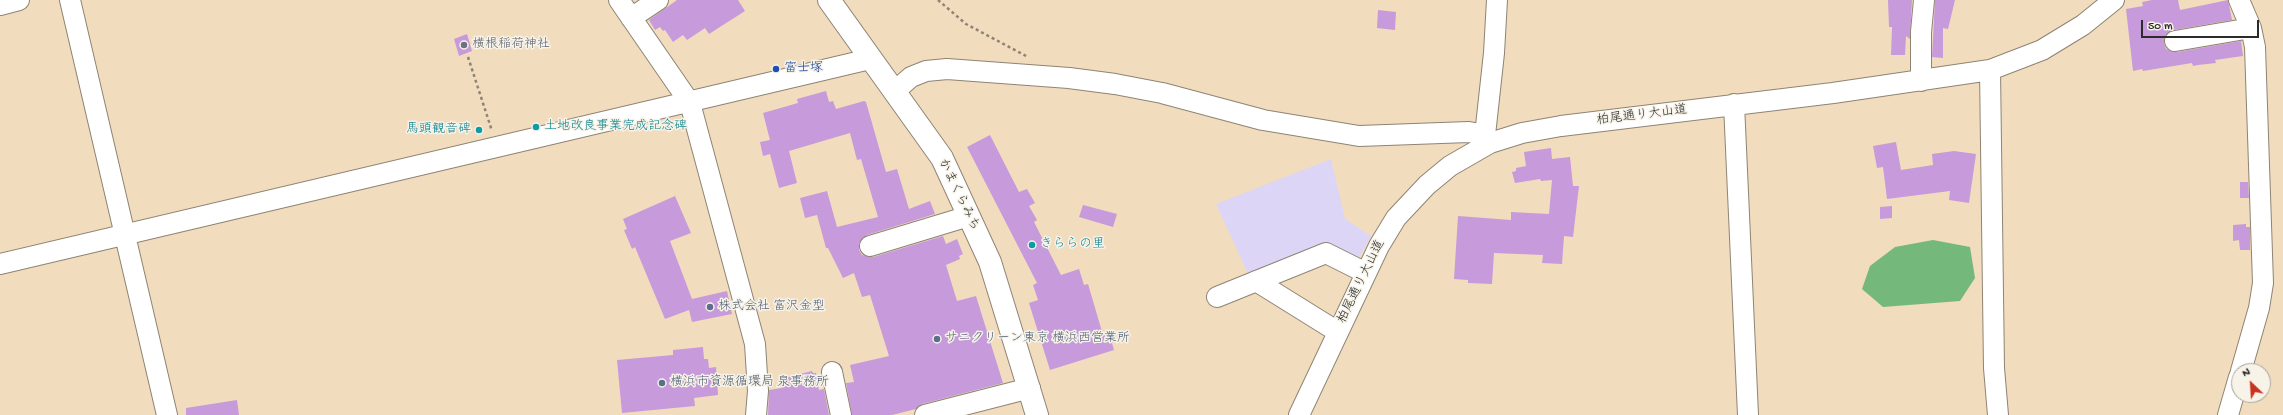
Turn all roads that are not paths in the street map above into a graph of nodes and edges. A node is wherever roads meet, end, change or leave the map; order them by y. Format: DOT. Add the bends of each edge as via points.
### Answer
graph roads {
  1 [pos="19,0"];
  2 [pos="70,0"];
  3 [pos="619,0"];
  4 [pos="658,0"];
  5 [pos="829,0"];
  6 [pos="1497,0"];
  7 [pos="1924,0"];
  8 [pos="2114,0"];
  9 [pos="2238,0"];
  10 [pos="0,4"];
  11 [pos="631,18"];
  12 [pos="2251,28"];
  13 [pos="2182,37"];
  14 [pos="870,59"];
  15 [pos="1990,70"];
  16 [pos="1921,81"];
  17 [pos="895,91"];
  18 [pos="690,103"];
  19 [pos="1734,104"];
  20 [pos="1488,139"];
  21 [pos="969,216"];
  22 [pos="123,235"];
  23 [pos="879,248"];
  24 [pos="0,264"];
  25 [pos="1366,273"];
  26 [pos="1256,281"];
  27 [pos="1217,297"];
  28 [pos="1338,332"];
  29 [pos="2243,363"];
  30 [pos="832,372"];
  31 [pos="1030,388"];
  32 [pos="2231,403"];
  33 [pos="167,415"];
  34 [pos="756,415"];
  35 [pos="840,415"];
  36 [pos="926,415"];
  37 [pos="1037,415"];
  38 [pos="1299,415"];
  39 [pos="1748,415"];
  40 [pos="1998,415"];
  41 [pos="2228,415"];
  1 -- 10 [label="street"];
  2 -- 22 [label="street"];
  3 -- 11 [label="street"];
  4 -- 11 [label="street"];
  5 -- 14 [label="main road, かまくらみち"];
  6 -- 20 [label="street"];
  7 -- 16 [label="street" via="1920,32"];
  8 -- 15 [label="street, 柏尾通り大山道" via="2083,25 2042,50"];
  9 -- 12 [label="street"];
  11 -- 18 [label="street"];
  12 -- 13 [label="street"];
  12 -- 29 [label="street" via="2255,47 2263,283 2259,308"];
  14 -- 17 [label="main road, かまくらみち"];
  14 -- 18 [label="street"];
  15 -- 16 [label="street, 柏尾通り大山道"];
  15 -- 40 [label="street" via="1994,368"];
  16 -- 19 [label="street, 柏尾通り大山道"];
  17 -- 20 [label="street" via="911,77 926,71 954,69 1069,78 1162,93 1263,120 1359,136 1469,132"];
  17 -- 21 [label="main road, かまくらみち" via="942,158"];
  18 -- 22 [label="street"];
  18 -- 34 [label="street" via="755,344 758,390"];
  19 -- 20 [label="street, 柏尾通り大山道" via="1561,126"];
  19 -- 39 [label="street"];
  20 -- 25 [label="street, 柏尾通り大山道" via="1427,185 1396,218"];
  21 -- 23 [label="street"];
  21 -- 31 [label="main road, かまくらみち" via="990,262"];
  22 -- 24 [label="street"];
  22 -- 33 [label="street"];
  25 -- 26 [label="street" via="1326,253"];
  25 -- 28 [label="street, 柏尾通り大山道"];
  26 -- 27 [label="street"];
  26 -- 28 [label="street"];
  28 -- 38 [label="street, 柏尾通り大山道"];
  30 -- 35 [label="street"];
  31 -- 36 [label="street"];
  31 -- 37 [label="main road, かまくらみち"];
  32 -- 41 [label="street"];
}
